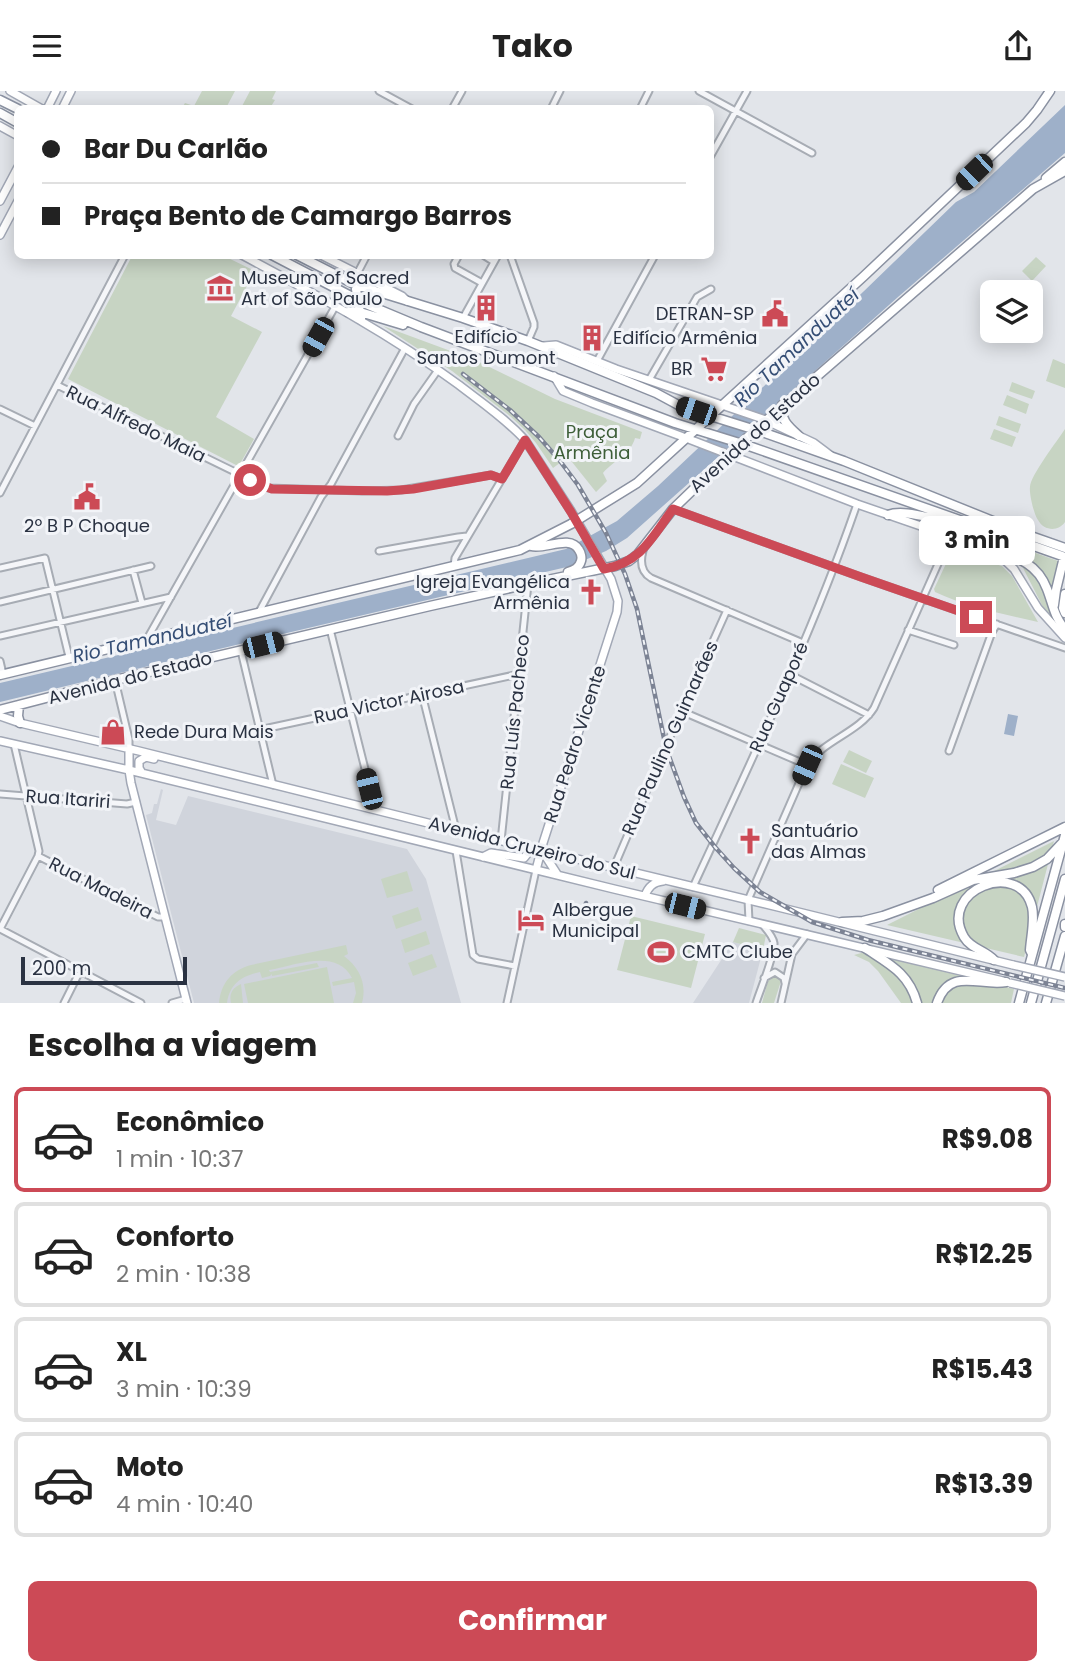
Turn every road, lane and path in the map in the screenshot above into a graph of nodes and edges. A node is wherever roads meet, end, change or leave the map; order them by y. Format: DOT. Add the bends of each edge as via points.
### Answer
graph roads {
  1 [pos="10,91"];
  2 [pos="379,91"];
  3 [pos="699,91"];
  4 [pos="747,91"];
  5 [pos="1051,91"];
  6 [pos="37,105"];
  7 [pos="405,105"];
  8 [pos="736,111"];
  9 [pos="714,149"];
  10 [pos="812,153"];
  11 [pos="1065,162"];
  12 [pos="1065,171"];
  13 [pos="14,175"];
  14 [pos="1033,189"];
  15 [pos="0,201"];
  16 [pos="14,209"];
  17 [pos="0,235"];
  18 [pos="123,259"];
  19 [pos="250,259"];
  20 [pos="280,259"];
  21 [pos="305,259"];
  22 [pos="329,259"];
  23 [pos="365,259"];
  24 [pos="457,259"];
  25 [pos="489,259"];
  26 [pos="496,259"];
  27 [pos="511,259"];
  28 [pos="653,259"];
  29 [pos="494,262"];
  30 [pos="357,274"];
  31 [pos="482,283"];
  32 [pos="356,285"];
  33 [pos="711,289"];
  34 [pos="358,300"];
  35 [pos="408,301"];
  36 [pos="336,305"];
  37 [pos="348,312"];
  38 [pos="360,316"];
  39 [pos="463,318"];
  40 [pos="421,327"];
  41 [pos="528,341"];
  42 [pos="542,346"];
  43 [pos="405,348"];
  44 [pos="597,361"];
  45 [pos="438,370"];
  46 [pos="554,376"];
  47 [pos="649,380"];
  48 [pos="57,385"];
  49 [pos="722,404"];
  50 [pos="782,405"];
  51 [pos="0,409"];
  52 [pos="709,416"];
  53 [pos="765,419"];
  54 [pos="35,426"];
  55 [pos="696,429"];
  56 [pos="754,429"];
  57 [pos="398,436"];
  58 [pos="799,436"];
  59 [pos="686,438"];
  60 [pos="525,440"];
  61 [pos="738,444"];
  62 [pos="727,454"];
  63 [pos="830,456"];
  64 [pos="239,474"];
  65 [pos="502,479"];
  66 [pos="327,490"];
  67 [pos="0,493"];
  68 [pos="857,504"];
  69 [pos="673,509"];
  70 [pos="888,515"];
  71 [pos="576,520"];
  72 [pos="965,522"];
  73 [pos="467,536"];
  74 [pos="950,537"];
  75 [pos="1065,537"];
  76 [pos="1046,541"];
  77 [pos="531,545"];
  78 [pos="644,548"];
  79 [pos="1065,548"];
  80 [pos="379,551"];
  81 [pos="996,552"];
  82 [pos="1065,557"];
  83 [pos="151,566"];
  84 [pos="454,566"];
  85 [pos="0,568"];
  86 [pos="834,568"];
  87 [pos="604,569"];
  88 [pos="133,571"];
  89 [pos="558,577"];
  90 [pos="528,584"];
  91 [pos="52,590"];
  92 [pos="1065,594"];
  93 [pos="171,597"];
  94 [pos="923,598"];
  95 [pos="0,602"];
  96 [pos="142,603"];
  97 [pos="727,610"];
  98 [pos="260,612"];
  99 [pos="1054,612"];
  100 [pos="1065,613"];
  101 [pos="60,622"];
  102 [pos="997,624"];
  103 [pos="330,629"];
  104 [pos="1065,629"];
  105 [pos="908,630"];
  106 [pos="0,636"];
  107 [pos="1065,638"];
  108 [pos="147,639"];
  109 [pos="803,643"];
  110 [pos="954,645"];
  111 [pos="1065,648"];
  112 [pos="241,651"];
  113 [pos="69,657"];
  114 [pos="0,661"];
  115 [pos="2,674"];
  116 [pos="519,674"];
  117 [pos="789,674"];
  118 [pos="116,680"];
  119 [pos="422,694"];
  120 [pos="19,705"];
  121 [pos="350,710"];
  122 [pos="0,711"];
  123 [pos="681,711"];
  124 [pos="869,715"];
  125 [pos="0,716"];
  126 [pos="20,723"];
  127 [pos="259,730"];
  128 [pos="0,741"];
  129 [pos="14,744"];
  130 [pos="758,744"];
  131 [pos="129,748"];
  132 [pos="949,751"];
  133 [pos="189,763"];
  134 [pos="807,765"];
  135 [pos="129,770"];
  136 [pos="142,773"];
  137 [pos="273,785"];
  138 [pos="0,794"];
  139 [pos="26,796"];
  140 [pos="136,802"];
  141 [pos="374,809"];
  142 [pos="1065,827"];
  143 [pos="456,830"];
  144 [pos="1064,839"];
  145 [pos="501,841"];
  146 [pos="529,846"];
  147 [pos="541,849"];
  148 [pos="456,851"];
  149 [pos="38,856"];
  150 [pos="482,857"];
  151 [pos="614,867"];
  152 [pos="536,870"];
  153 [pos="558,875"];
  154 [pos="1065,879"];
  155 [pos="670,881"];
  156 [pos="693,887"];
  157 [pos="645,896"];
  158 [pos="748,900"];
  159 [pos="910,905"];
  160 [pos="165,917"];
  161 [pos="749,921"];
  162 [pos="842,922"];
  163 [pos="762,924"];
  164 [pos="0,929"];
  165 [pos="807,934"];
  166 [pos="1065,936"];
  167 [pos="865,948"];
  168 [pos="1032,954"];
  169 [pos="994,960"];
  170 [pos="515,966"];
  171 [pos="80,971"];
  172 [pos="1065,977"];
  173 [pos="764,979"];
  174 [pos="1008,982"];
  175 [pos="785,986"];
  176 [pos="1065,996"];
  177 [pos="187,1001"];
  178 [pos="1047,1001"];
  179 [pos="64,1003"];
  180 [pos="141,1003"];
  181 [pos="172,1003"];
  182 [pos="507,1003"];
  183 [pos="756,1003"];
  184 [pos="781,1003"];
  185 [pos="917,1003"];
  186 [pos="937,1003"];
  187 [pos="1019,1003"];
  188 [pos="1031,1003"];
  1 -- 6 [label="main road"];
  2 -- 7 [label="street"];
  3 -- 8 [label="street"];
  4 -- 8 [label="street"];
  5 -- 49 [label="highway, Avenida do Estado" via="1017,131"];
  8 -- 9 [label="street"];
  8 -- 10 [label="street"];
  11 -- 14 [label="highway"];
  12 -- 14 [label="highway, Avenida do Estado"];
  13 -- 15 [label="main road"];
  14 -- 50 [label="highway, Avenida do Estado"];
  16 -- 17 [label="main road"];
  18 -- 48 [label="street"];
  19 -- 36 [label="main road"];
  20 -- 34 [label="highway"];
  21 -- 32 [label="highway"];
  22 -- 30 [label="main road"];
  23 -- 30 [label="street"];
  24 -- 31 [label="street" via="455,268"];
  25 -- 29 [label="street"];
  26 -- 29 [label="street"];
  27 -- 41 [label="street" via="534,323"];
  28 -- 44 [label="street"];
  29 -- 31 [label="street"];
  30 -- 32 [label="highway"];
  30 -- 35 [label="main road"];
  31 -- 39 [label="street"];
  32 -- 34 [label="highway"];
  32 -- 35 [label="highway"];
  33 -- 47 [label="street" via="697,297"];
  34 -- 38 [label="highway"];
  34 -- 40 [label="highway"];
  35 -- 39 [label="highway"];
  36 -- 37 [label="main road"];
  36 -- 64 [label="street"];
  37 -- 38 [label="highway"];
  38 -- 40 [label="highway"];
  38 -- 43 [label="main road, Rua Pedro Vicente"];
  39 -- 41 [label="highway"];
  40 -- 46 [label="highway"];
  41 -- 42 [label="highway"];
  42 -- 44 [label="main road" via="556,345"];
  42 -- 52 [label="highway"];
  43 -- 45 [label="main road, Rua Pedro Vicente"];
  43 -- 66 [label="street"];
  44 -- 47 [label="main road"];
  45 -- 57 [label="street"];
  45 -- 60 [label="main road, Rua Pedro Vicente"];
  46 -- 55 [label="highway"];
  46 -- 59 [label="main road" via="568,394"];
  47 -- 49 [label="main road"];
  48 -- 54 [label="street"];
  48 -- 64 [label="street, Rua Alfredo Maia"];
  49 -- 52 [label="highway, Avenida do Estado"];
  49 -- 53 [label="main road"];
  50 -- 53 [label="highway, Avenida do Estado"];
  50 -- 58 [label="highway" via="784,422"];
  51 -- 54 [label="street"];
  52 -- 55 [label="highway, Avenida do Estado"];
  52 -- 56 [label="highway"];
  53 -- 56 [label="highway, Avenida do Estado"];
  53 -- 58 [label="main road"];
  54 -- 67 [label="street"];
  55 -- 59 [label="highway, Avenida do Estado"];
  55 -- 61 [label="highway"];
  56 -- 61 [label="highway, Avenida do Estado"];
  56 -- 63 [label="highway"];
  58 -- 63 [label="main road"];
  59 -- 62 [label="main road"];
  59 -- 71 [label="highway, Avenida do Estado" via="637,483"];
  60 -- 65 [label="street"];
  60 -- 71 [label="main road, Rua Pedro Vicente"];
  61 -- 62 [label="highway, Avenida do Estado"];
  61 -- 72 [label="highway"];
  62 -- 68 [label="main road"];
  62 -- 69 [label="highway, Avenida do Estado"];
  63 -- 76 [label="highway"];
  64 -- 66 [label="street, Rua Alfredo Maia" via="268,488"];
  64 -- 93 [label="street"];
  65 -- 66 [label="street, Rua Alfredo Maia" via="491,475 401,490"];
  65 -- 73 [label="street"];
  66 -- 98 [label="street"];
  68 -- 70 [label="main road"];
  68 -- 86 [label="street, Rua Guaporé"];
  69 -- 78 [label="highway, Avenida do Estado"];
  69 -- 86 [label="street"];
  70 -- 72 [label="highway"];
  70 -- 74 [label="main road"];
  71 -- 77 [label="highway, Avenida do Estado"];
  71 -- 87 [label="main road, Rua Pedro Vicente"];
  72 -- 82 [label="highway"];
  73 -- 80 [label="street"];
  73 -- 84 [label="street"];
  74 -- 81 [label="main road"];
  74 -- 94 [label="street"];
  75 -- 76 [label="highway"];
  76 -- 79 [label="highway"];
  77 -- 84 [label="highway, Avenida do Estado"];
  77 -- 89 [label="highway" via="576,546 581,562"];
  78 -- 87 [label="highway, Avenida do Estado" via="629,561"];
  78 -- 97 [label="street" via="646,576"];
  81 -- 99 [label="highway" via="1035,569"];
  81 -- 107 [label="main road"];
  82 -- 99 [label="highway"];
  83 -- 88 [label="street"];
  84 -- 98 [label="highway, Avenida do Estado"];
  85 -- 91 [label="street" via="44,558"];
  86 -- 94 [label="street"];
  86 -- 109 [label="street, Rua Guaporé"];
  87 -- 89 [label="highway, Avenida do Estado"];
  87 -- 147 [label="main road, Rua Pedro Vicente" via="617,595 617,612"];
  88 -- 91 [label="street"];
  88 -- 96 [label="street"];
  89 -- 90 [label="highway, Avenida do Estado"];
  90 -- 103 [label="highway, Avenida do Estado"];
  90 -- 116 [label="street, Rua Luís Pacheco"];
  91 -- 95 [label="street"];
  91 -- 101 [label="street"];
  92 -- 100 [label="highway"];
  93 -- 96 [label="street"];
  93 -- 108 [label="street"];
  94 -- 102 [label="street"];
  94 -- 105 [label="street"];
  96 -- 101 [label="street"];
  97 -- 109 [label="street"];
  97 -- 123 [label="street, Rua Paulino Guimarães"];
  98 -- 108 [label="highway, Avenida do Estado"];
  99 -- 104 [label="highway"];
  101 -- 106 [label="street"];
  101 -- 113 [label="street"];
  102 -- 111 [label="street"];
  102 -- 132 [label="street"];
  103 -- 112 [label="highway, Avenida do Estado"];
  103 -- 121 [label="street"];
  105 -- 110 [label="street"];
  105 -- 124 [label="street"];
  108 -- 113 [label="highway, Avenida do Estado"];
  109 -- 117 [label="street, Rua Guaporé"];
  112 -- 118 [label="highway, Avenida do Estado"];
  112 -- 127 [label="street"];
  113 -- 115 [label="highway, Avenida do Estado"];
  114 -- 115 [label="street"];
  116 -- 119 [label="street, Rua Victor Airosa"];
  116 -- 145 [label="street, Rua Luís Pacheco"];
  117 -- 124 [label="street"];
  117 -- 130 [label="street, Rua Guaporé"];
  118 -- 120 [label="highway, Avenida do Estado"];
  118 -- 131 [label="street"];
  119 -- 121 [label="street, Rua Victor Airosa"];
  119 -- 143 [label="street"];
  120 -- 122 [label="highway, Avenida do Estado"];
  120 -- 126 [label="highway"];
  121 -- 127 [label="street, Rua Victor Airosa"];
  121 -- 141 [label="street"];
  123 -- 130 [label="street"];
  123 -- 151 [label="street, Rua Paulino Guimarães"];
  124 -- 134 [label="street"];
  125 -- 126 [label="main road, Avenida Cruzeiro do Sul"];
  126 -- 131 [label="main road, Avenida Cruzeiro do Sul"];
  127 -- 137 [label="street"];
  128 -- 129 [label="main road, Avenida Cruzeiro do Sul"];
  129 -- 135 [label="main road, Avenida Cruzeiro do Sul"];
  129 -- 139 [label="street"];
  130 -- 134 [label="street"];
  130 -- 156 [label="street, Rua Guaporé"];
  131 -- 133 [label="main road, Avenida Cruzeiro do Sul"];
  131 -- 135 [label="main road"];
  133 -- 136 [label="main road" via="144,758 138,763"];
  133 -- 137 [label="main road, Avenida Cruzeiro do Sul"];
  134 -- 158 [label="street"];
  135 -- 136 [label="main road, Avenida Cruzeiro do Sul"];
  135 -- 140 [label="main road"];
  136 -- 148 [label="main road, Avenida Cruzeiro do Sul"];
  137 -- 141 [label="main road, Avenida Cruzeiro do Sul"];
  138 -- 139 [label="street, Rua Itariri"];
  139 -- 140 [label="street, Rua Itariri"];
  139 -- 149 [label="street"];
  140 -- 160 [label="main road"];
  141 -- 143 [label="main road, Avenida Cruzeiro do Sul"];
  142 -- 159 [label="highway"];
  143 -- 145 [label="main road, Avenida Cruzeiro do Sul"];
  144 -- 159 [label="highway" via="1033,867 973,880"];
  144 -- 168 [label="highway"];
  145 -- 146 [label="main road, Avenida Cruzeiro do Sul"];
  146 -- 147 [label="main road, Avenida Cruzeiro do Sul"];
  146 -- 150 [label="main road" via="521,859 491,853"];
  147 -- 151 [label="main road, Avenida Cruzeiro do Sul"];
  147 -- 152 [label="main road, Rua Pedro Vicente"];
  147 -- 153 [label="main road"];
  148 -- 150 [label="main road, Avenida Cruzeiro do Sul"];
  148 -- 170 [label="street" via="473,955"];
  149 -- 160 [label="street, Rua Madeira"];
  149 -- 164 [label="street"];
  150 -- 152 [label="main road, Avenida Cruzeiro do Sul"];
  151 -- 155 [label="main road, Avenida Cruzeiro do Sul"];
  152 -- 153 [label="main road, Avenida Cruzeiro do Sul"];
  152 -- 170 [label="street, Rua Pedro Vicente"];
  153 -- 157 [label="main road, Avenida Cruzeiro do Sul"];
  154 -- 188 [label="highway"];
  155 -- 156 [label="main road, Avenida Cruzeiro do Sul"];
  155 -- 157 [label="main road" via="653,884"];
  156 -- 158 [label="main road, Avenida Cruzeiro do Sul"];
  157 -- 161 [label="main road, Avenida Cruzeiro do Sul"];
  158 -- 161 [label="street"];
  158 -- 162 [label="main road, Avenida Cruzeiro do Sul"];
  159 -- 162 [label="highway" via="883,916"];
  160 -- 177 [label="main road"];
  161 -- 163 [label="main road, Avenida Cruzeiro do Sul"];
  162 -- 169 [label="main road, Avenida Cruzeiro do Sul"];
  163 -- 165 [label="main road, Avenida Cruzeiro do Sul"];
  163 -- 173 [label="street" via="774,944"];
  164 -- 171 [label="street"];
  165 -- 167 [label="main road, Avenida Cruzeiro do Sul"];
  165 -- 175 [label="street" via="792,954"];
  166 -- 178 [label="highway"];
  167 -- 174 [label="main road, Avenida Cruzeiro do Sul"];
  167 -- 185 [label="highway" via="904,977"];
  168 -- 169 [label="highway" via="1029,899 1019,887 992,883 963,901 959,923 969,944"];
  168 -- 187 [label="highway"];
  169 -- 172 [label="main road, Avenida Cruzeiro do Sul, bridge"];
  170 -- 182 [label="street, Rua Pedro Vicente"];
  171 -- 179 [label="street"];
  171 -- 180 [label="street"];
  173 -- 175 [label="street" via="775,972 784,978"];
  173 -- 183 [label="street"];
  174 -- 176 [label="main road, Avenida Cruzeiro do Sul, bridge"];
  174 -- 186 [label="highway" via="954,982"];
  175 -- 184 [label="street"];
  177 -- 181 [label="street"];
}
